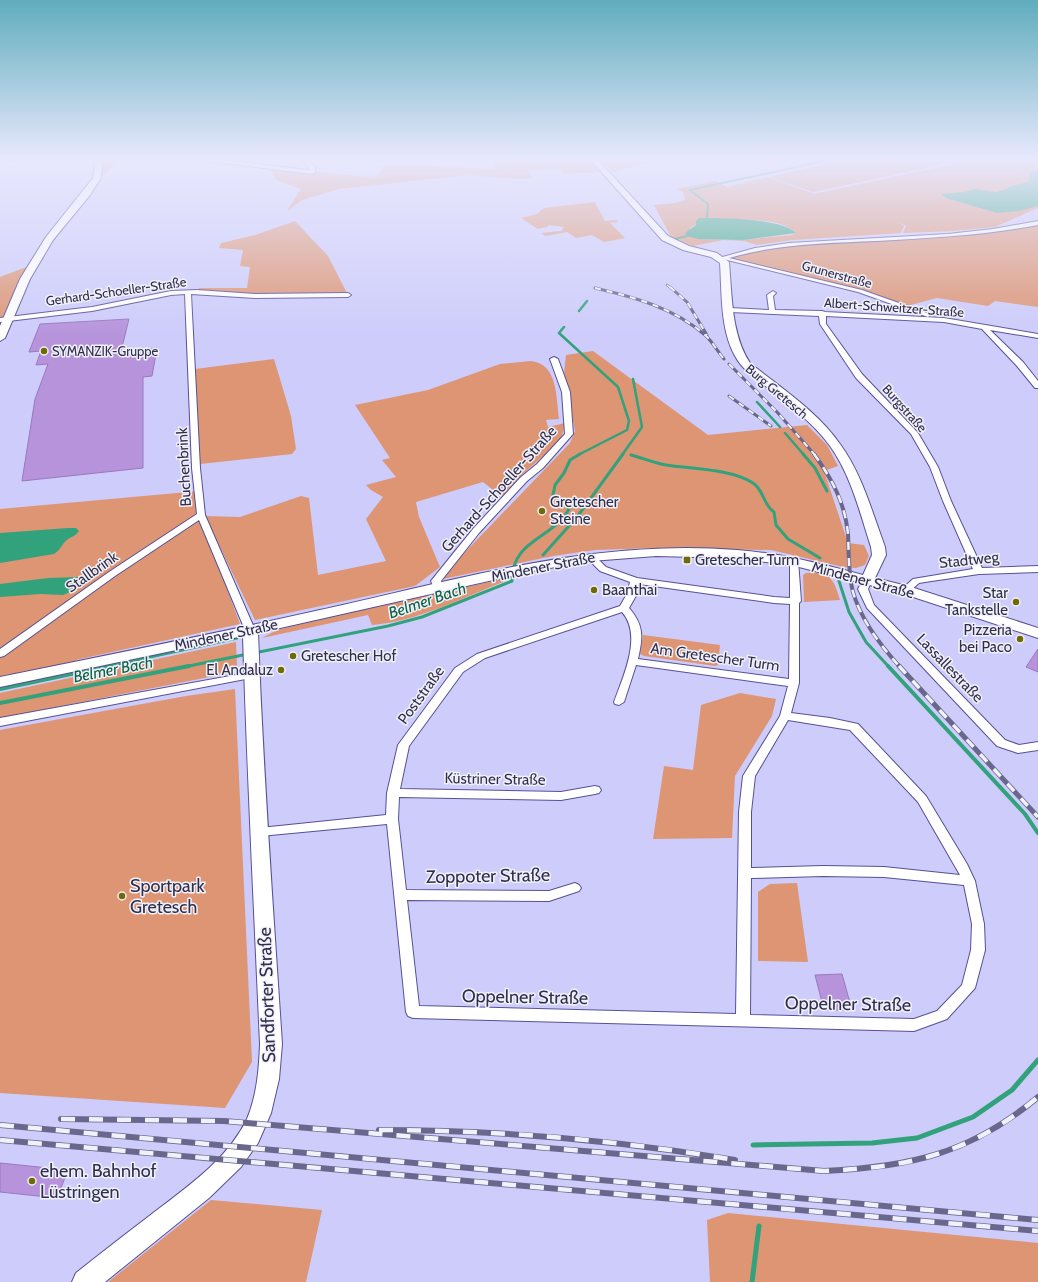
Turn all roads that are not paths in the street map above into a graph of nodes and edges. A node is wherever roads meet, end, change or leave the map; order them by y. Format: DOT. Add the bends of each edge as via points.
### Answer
graph roads {
  1 [pos="66,218"];
  2 [pos="647,218"];
  3 [pos="1038,223"];
  4 [pos="722,258"];
  5 [pos="773,292"];
  6 [pos="188,293"];
  7 [pos="348,295"];
  8 [pos="730,310"];
  9 [pos="772,311"];
  10 [pos="822,313"];
  11 [pos="4,320"];
  12 [pos="944,320"];
  13 [pos="985,326"];
  14 [pos="1038,336"];
  15 [pos="0,338"];
  16 [pos="554,359"];
  17 [pos="1038,386"];
  18 [pos="201,516"];
  19 [pos="591,557"];
  20 [pos="795,562"];
  21 [pos="1038,570"];
  22 [pos="979,571"];
  23 [pos="867,580"];
  24 [pos="635,581"];
  25 [pos="438,588"];
  26 [pos="906,590"];
  27 [pos="796,601"];
  28 [pos="624,608"];
  29 [pos="250,630"];
  30 [pos="1038,633"];
  31 [pos="0,654"];
  32 [pos="252,661"];
  33 [pos="632,661"];
  34 [pos="0,682"];
  35 [pos="794,683"];
  36 [pos="619,702"];
  37 [pos="785,716"];
  38 [pos="0,722"];
  39 [pos="1038,746"];
  40 [pos="595,790"];
  41 [pos="393,793"];
  42 [pos="392,819"];
  43 [pos="260,832"];
  44 [pos="744,873"];
  45 [pos="969,881"];
  46 [pos="575,888"];
  47 [pos="400,895"];
  48 [pos="414,1012"];
  49 [pos="743,1021"];
  50 [pos="85,1282"];
  1 -- 11 [label="street" via="49,239 24,279"];
  2 -- 4 [label="street" via="665,238 686,248"];
  3 -- 4 [label="street" via="955,235 796,243 765,247"];
  4 -- 8 [label="street, Burg Gretesch"];
  4 -- 12 [label="street, Grunerstraße" via="860,291"];
  5 -- 9 [label="street" via="770,295"];
  6 -- 7 [label="street, Gerhard-Schoeller-Straße" via="255,296"];
  6 -- 11 [label="street, Gerhard-Schoeller-Straße" via="171,293 92,309"];
  6 -- 18 [label="street, Buchenbrink" via="196,468"];
  8 -- 9 [label="street, Albert-Schweitzer-Straße"];
  8 -- 23 [label="street, Burg Gretesch" via="735,348 742,360 818,425 836,446 846,463 878,547 879,555"];
  9 -- 10 [label="street, Albert-Schweitzer-Straße"];
  10 -- 12 [label="street, Albert-Schweitzer-Straße"];
  10 -- 22 [label="street, Burgstraße" via="823,324 859,376 914,433 934,467"];
  11 -- 15 [label="street"];
  12 -- 13 [label="street, Albert-Schweitzer-Straße"];
  13 -- 14 [label="street, Albert-Schweitzer-Straße"];
  13 -- 17 [label="street"];
  16 -- 25 [label="street, Gerhard-Schoeller-Straße" via="566,392 569,434 476,531 436,581"];
  18 -- 29 [label="street, Buchenbrink"];
  18 -- 31 [label="street, Stallbrink" via="112,574"];
  19 -- 20 [label="street, Mindener Straße" via="689,552 737,554"];
  19 -- 24 [label="street" via="603,569"];
  19 -- 25 [label="street, Mindener Straße"];
  20 -- 23 [label="street, Mindener Straße"];
  20 -- 27 [label="street"];
  21 -- 22 [label="street, Stadtweg"];
  22 -- 26 [label="street, Stadtweg" via="916,581"];
  23 -- 26 [label="street, Mindener Straße"];
  23 -- 39 [label="street, Lassallestraße" via="863,589 870,606 1002,743 1018,748"];
  24 -- 27 [label="street"];
  24 -- 28 [label="street" via="632,594"];
  25 -- 29 [label="street, Mindener Straße"];
  26 -- 30 [label="street, Mindener Straße"];
  27 -- 35 [label="street"];
  28 -- 33 [label="street, Am Gretescher Turm" via="635,622 637,632"];
  28 -- 41 [label="street, Poststraße" via="481,656 459,670 404,745"];
  29 -- 32 [label="street, Sandforter Straße"];
  29 -- 34 [label="street, Mindener Straße"];
  32 -- 38 [label="street"];
  32 -- 43 [label="street, Sandforter Straße" via="255,771"];
  33 -- 35 [label="street, Am Gretescher Turm"];
  33 -- 36 [label="street, Am Gretescher Turm"];
  35 -- 37 [label="street"];
  37 -- 44 [label="street" via="749,776 745,812"];
  37 -- 45 [label="street, Oppelner Straße" via="854,727 922,799"];
  40 -- 41 [label="street, Küstriner Straße" via="561,796"];
  41 -- 42 [label="street, Poststraße"];
  42 -- 43 [label="street"];
  42 -- 47 [label="street, Poststraße"];
  43 -- 50 [label="street, Sandforter Straße" via="270,1073 256,1124 230,1162 201,1190"];
  44 -- 45 [label="street" via="884,872"];
  44 -- 49 [label="street"];
  45 -- 49 [label="street, Oppelner Straße" via="978,924 978,950 968,988 942,1015 914,1025"];
  46 -- 47 [label="street, Zoppoter Straße" via="549,896"];
  47 -- 48 [label="street, Poststraße"];
  48 -- 49 [label="street, Oppelner Straße"];
}
